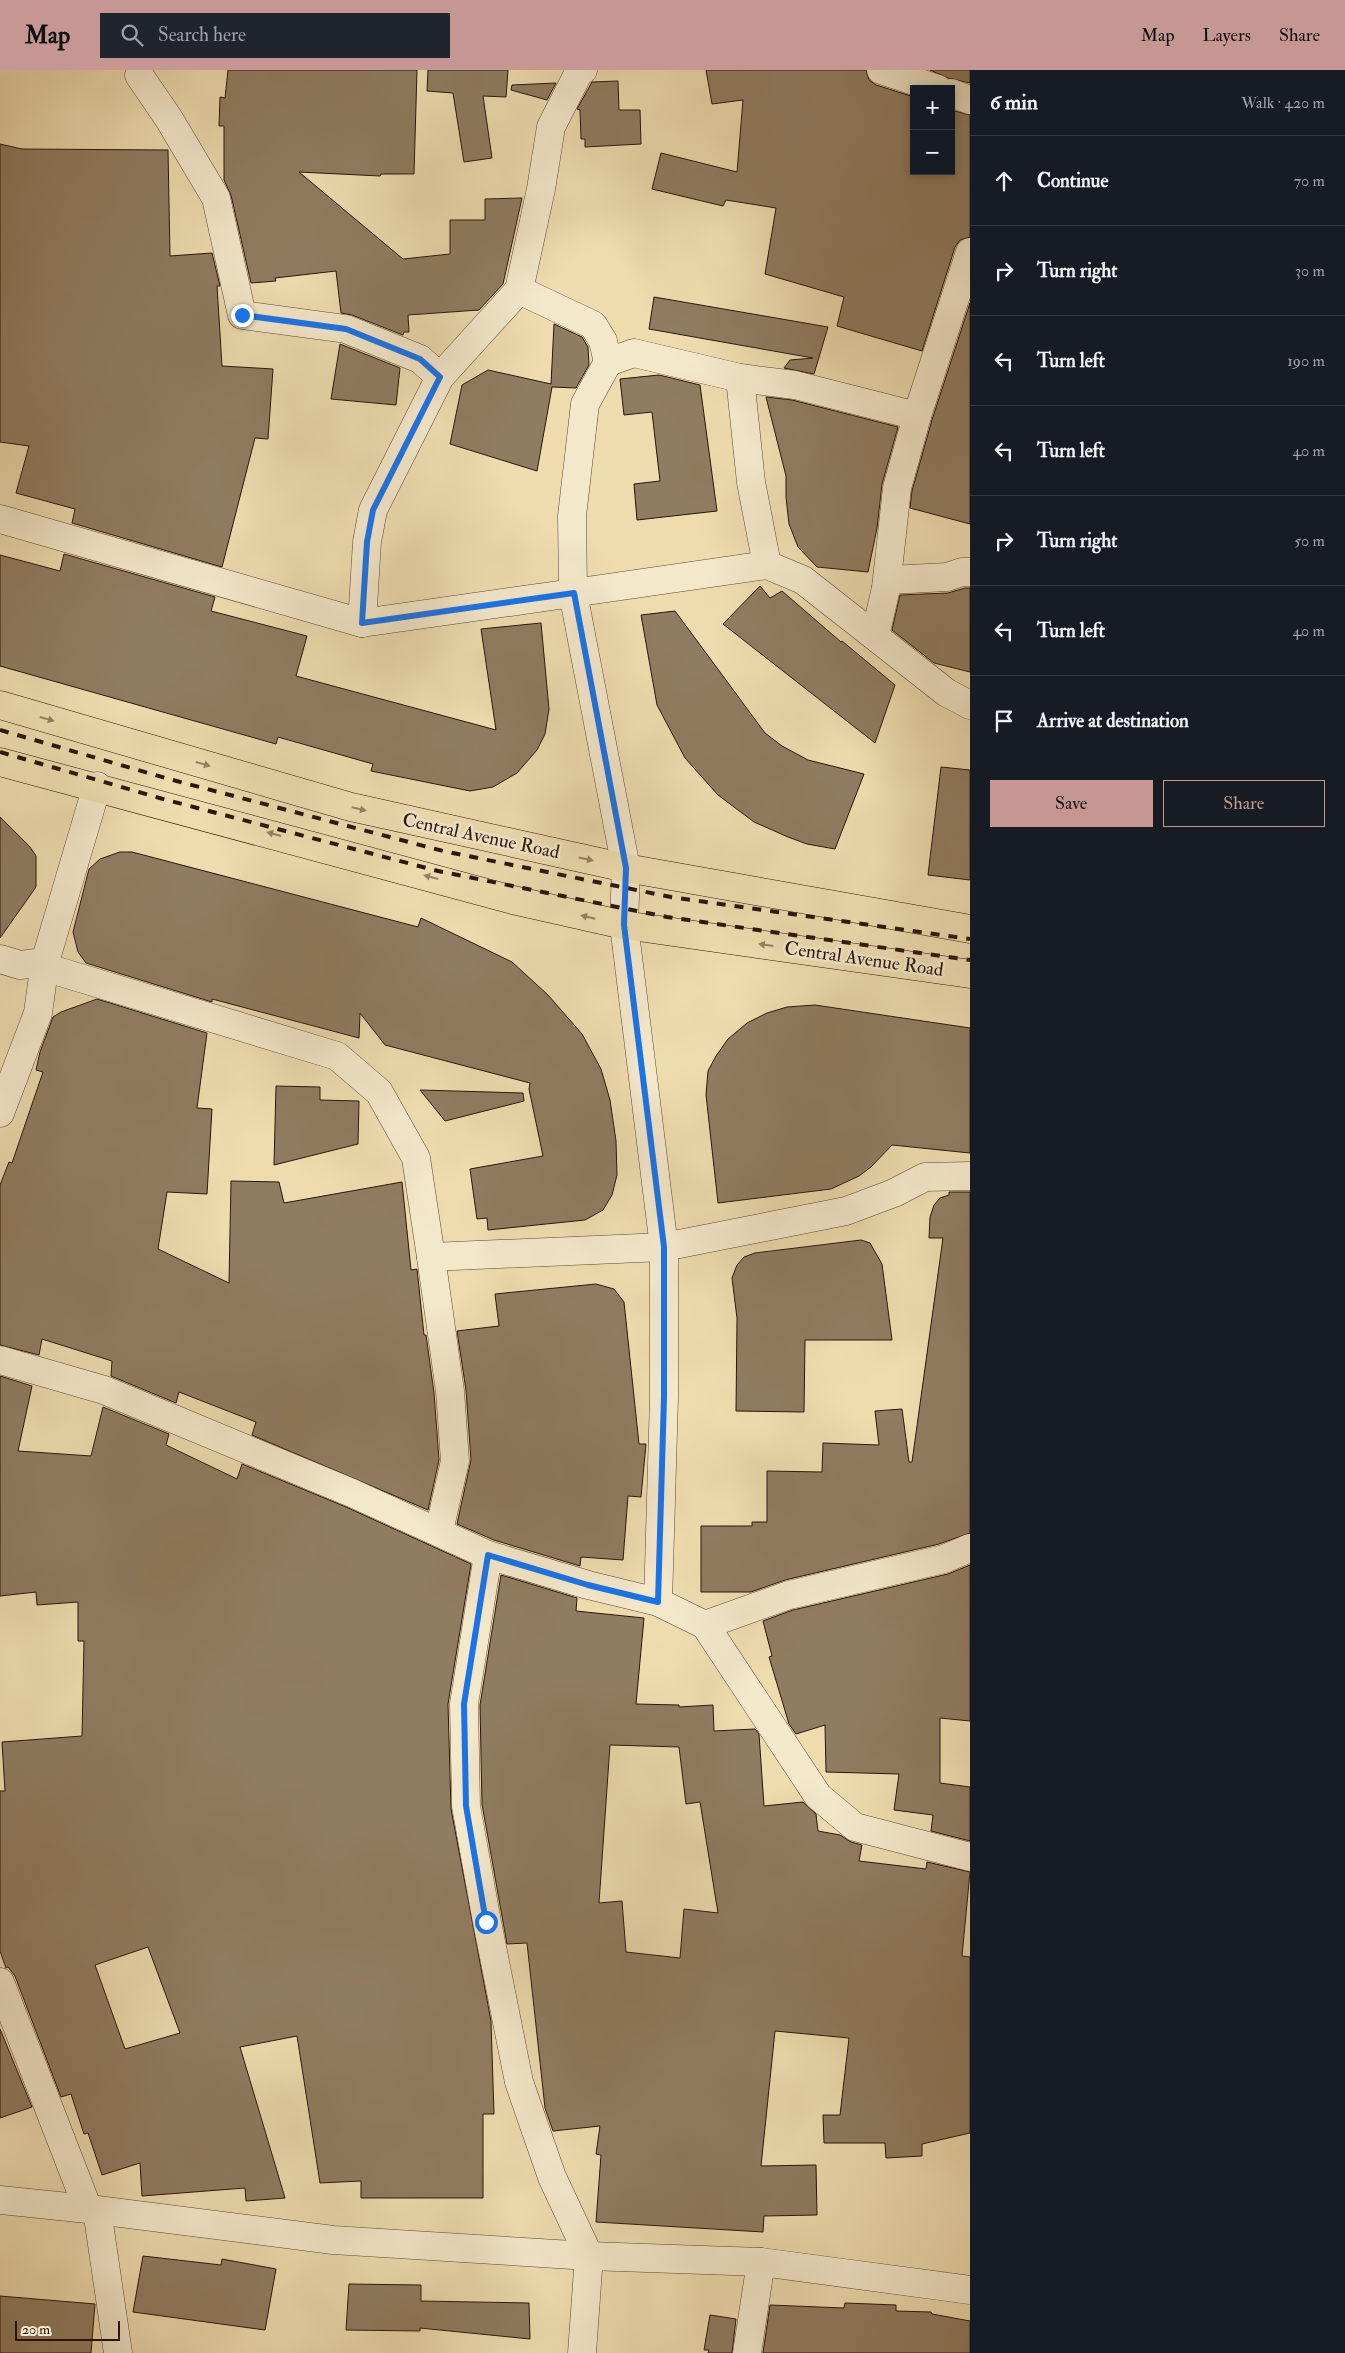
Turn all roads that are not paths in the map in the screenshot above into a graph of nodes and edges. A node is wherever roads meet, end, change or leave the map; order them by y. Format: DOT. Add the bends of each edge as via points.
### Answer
graph roads {
  1 [pos="583,70"];
  2 [pos="881,70"];
  3 [pos="139,75"];
  4 [pos="926,85"];
  5 [pos="955,94"];
  6 [pos="970,100"];
  7 [pos="970,252"];
  8 [pos="519,290"];
  9 [pos="608,362"];
  10 [pos="440,377"];
  11 [pos="740,378"];
  12 [pos="917,416"];
  13 [pos="0,519"];
  14 [pos="768,565"];
  15 [pos="970,572"];
  16 [pos="886,588"];
  17 [pos="574,593"];
  18 [pos="362,623"];
  19 [pos="875,636"];
  20 [pos="0,705"];
  21 [pos="970,705"];
  22 [pos="0,762"];
  23 [pos="97,786"];
  24 [pos="626,868"];
  25 [pos="624,925"];
  26 [pos="970,929"];
  27 [pos="0,959"];
  28 [pos="45,964"];
  29 [pos="970,974"];
  30 [pos="0,1113"];
  31 [pos="970,1176"];
  32 [pos="664,1247"];
  33 [pos="431,1257"];
  34 [pos="0,1360"];
  35 [pos="439,1531"];
  36 [pos="970,1548"];
  37 [pos="488,1555"];
  38 [pos="658,1602"];
  39 [pos="705,1625"];
  40 [pos="970,1857"];
  41 [pos="0,1982"];
  42 [pos="0,2200"];
  43 [pos="92,2209"];
  44 [pos="589,2256"];
  45 [pos="761,2262"];
  46 [pos="970,2290"];
  47 [pos="118,2353"];
  48 [pos="582,2353"];
  49 [pos="748,2353"];
  1 -- 8 [label="street" via="551,127"];
  2 -- 4 [label="street"];
  3 -- 10 [label="street" via="170,119 216,198 242,315 346,329 420,359"];
  5 -- 6 [label="street"];
  7 -- 12 [label="street"];
  8 -- 9 [label="street" via="593,325 603,341"];
  8 -- 10 [label="street"];
  9 -- 11 [label="street" via="634,353"];
  9 -- 17 [label="street" via="586,404 572,516"];
  10 -- 18 [label="street" via="373,510 367,542"];
  11 -- 12 [label="street" via="795,384"];
  11 -- 14 [label="street" via="751,482"];
  12 -- 16 [label="street" via="897,488"];
  13 -- 18 [label="street"];
  14 -- 17 [label="street"];
  14 -- 19 [label="street" via="803,580"];
  15 -- 16 [label="street" via="947,577 890,580"];
  16 -- 19 [label="street"];
  17 -- 18 [label="street"];
  17 -- 24 [label="street"];
  19 -- 21 [label="street" via="947,693"];
  20 -- 24 [label="main road, Central Avenue Road, one-way" via="351,807"];
  22 -- 23 [label="main road, Central Avenue Road"];
  25 -- 23 [label="main road, Central Avenue Road, one-way" via="513,900"];
  23 -- 28 [label="street"];
  24 -- 25 [label="street"];
  24 -- 26 [label="main road, Central Avenue Road"];
  29 -- 25 [label="main road, Central Avenue Road, one-way"];
  25 -- 32 [label="street"];
  27 -- 28 [label="street" via="20,965"];
  28 -- 30 [label="street" via="38,1013"];
  28 -- 33 [label="street" via="337,1056 379,1092 416,1158"];
  31 -- 32 [label="street" via="926,1177 846,1211"];
  32 -- 33 [label="street"];
  32 -- 38 [label="street" via="664,1397"];
  33 -- 35 [label="street" via="450,1391 455,1461"];
  34 -- 35 [label="street" via="104,1390"];
  35 -- 37 [label="street"];
  36 -- 39 [label="street" via="944,1559 789,1595"];
  37 -- 38 [label="street"];
  37 -- 44 [label="street" via="464,1704 466,1806 519,2082 552,2177"];
  38 -- 39 [label="street"];
  39 -- 40 [label="street" via="818,1796 855,1827"];
  41 -- 43 [label="street"];
  42 -- 43 [label="street"];
  43 -- 44 [label="street" via="333,2240"];
  43 -- 47 [label="street"];
  44 -- 45 [label="street"];
  44 -- 48 [label="street"];
  45 -- 46 [label="street"];
  45 -- 49 [label="street"];
}
